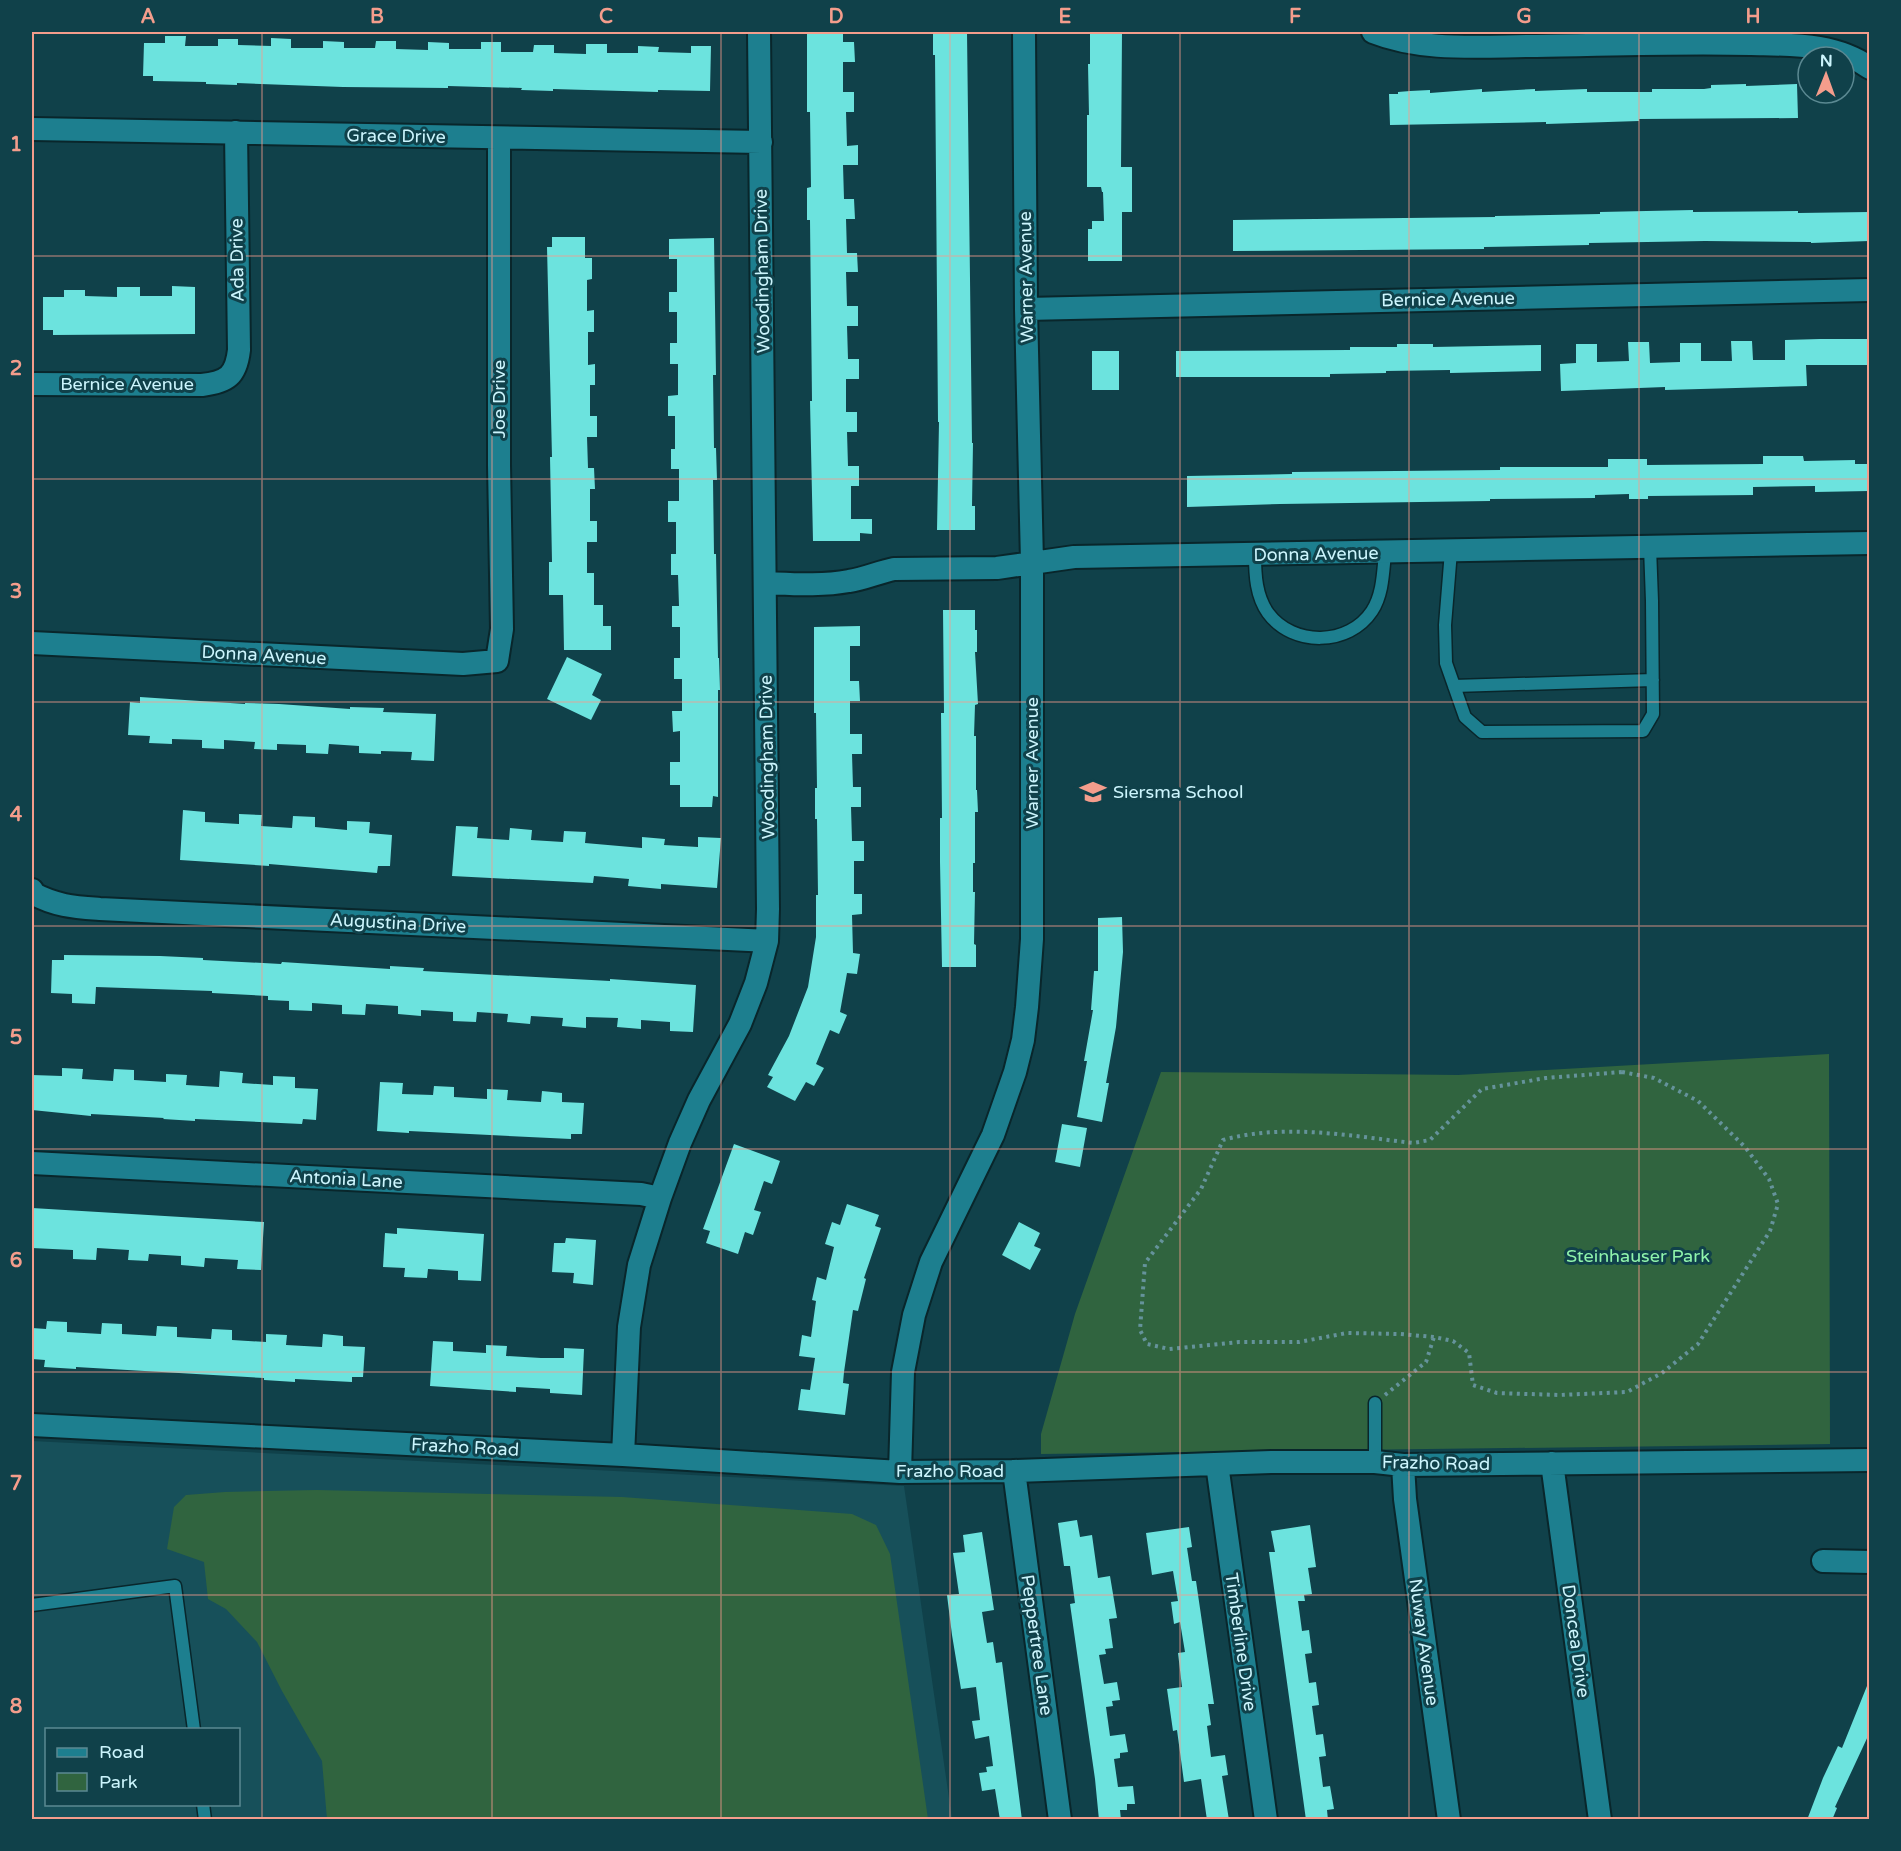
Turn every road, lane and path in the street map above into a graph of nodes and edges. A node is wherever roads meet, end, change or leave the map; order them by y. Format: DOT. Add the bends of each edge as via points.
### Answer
graph roads {
  1 [pos="759,32"];
  2 [pos="1024,32"];
  3 [pos="1373,32"];
  4 [pos="1869,68"];
  5 [pos="32,129"];
  6 [pos="236,132"];
  7 [pos="499,138"];
  8 [pos="760,142"];
  9 [pos="1869,290"];
  10 [pos="1026,309"];
  11 [pos="223,381"];
  12 [pos="32,384"];
  13 [pos="1869,543"];
  14 [pos="1650,547"];
  15 [pos="1451,551"];
  16 [pos="1385,552"];
  17 [pos="1254,555"];
  18 [pos="1032,562"];
  19 [pos="765,583"];
  20 [pos="32,643"];
  21 [pos="497,661"];
  22 [pos="1653,680"];
  23 [pos="1454,686"];
  24 [pos="32,891"];
  25 [pos="767,940"];
  26 [pos="32,1163"];
  27 [pos="660,1198"];
  28 [pos="1434,1337"];
  29 [pos="1375,1403"];
  30 [pos="32,1425"];
  31 [pos="623,1455"];
  32 [pos="1869,1460"];
  33 [pos="1375,1462"];
  34 [pos="1552,1463"];
  35 [pos="1217,1464"];
  36 [pos="1403,1465"];
  37 [pos="1014,1471"];
  38 [pos="900,1472"];
  39 [pos="1823,1561"];
  40 [pos="1869,1562"];
  41 [pos="32,1605"];
  42 [pos="194,1728"];
  43 [pos="1060,1820"];
  44 [pos="1266,1820"];
  45 [pos="1449,1820"];
  46 [pos="1600,1820"];
  1 -- 8 [label="street, Woodingham Drive"];
  2 -- 10 [label="street, Warner Avenue"];
  3 -- 4 [label="street" via="1427,44 1475,46 1800,46 1835,50"];
  5 -- 6 [label="street, Grace Drive"];
  6 -- 7 [label="street, Grace Drive"];
  6 -- 11 [label="street, Ada Drive" via="239,350 238,363"];
  7 -- 8 [label="street, Grace Drive"];
  7 -- 21 [label="street, Joe Drive" via="502,629"];
  8 -- 19 [label="street, Woodingham Drive"];
  9 -- 10 [label="street, Bernice Avenue"];
  10 -- 18 [label="street, Warner Avenue"];
  11 -- 12 [label="street, Bernice Avenue" via="202,385"];
  13 -- 14 [label="street, Donna Avenue"];
  14 -- 15 [label="street, Donna Avenue"];
  14 -- 22 [label="lane"];
  15 -- 16 [label="street, Donna Avenue"];
  15 -- 23 [label="lane" via="1445,625 1446,663"];
  16 -- 17 [label="street, Donna Avenue"];
  16 -- 17 [label="lane" via="1381,586 1372,610 1359,625 1339,636 1321,639 1287,629 1267,612 1255,578"];
  17 -- 18 [label="street, Donna Avenue" via="1074,557"];
  18 -- 19 [label="street, Donna Avenue" via="997,568 894,569 832,584"];
  18 -- 38 [label="street, Warner Avenue" via="1032,939 1023,1040 993,1135 931,1262 914,1315 903,1372"];
  19 -- 25 [label="street, Woodingham Drive"];
  20 -- 21 [label="street, Donna Avenue" via="463,664"];
  22 -- 23 [label="lane"];
  22 -- 23 [label="lane" via="1653,714 1643,731 1482,732 1465,717"];
  24 -- 25 [label="street, Augustina Drive" via="63,906 100,909"];
  25 -- 27 [label="street, Woodingham Drive" via="740,1024 694,1111"];
  26 -- 27 [label="street, Antonia Lane"];
  27 -- 31 [label="street, Woodingham Drive" via="639,1265 629,1327"];
  28 -- 28 [label="path" via="1347,1333 1299,1342 1239,1342 1169,1349 1147,1344 1140,1330 1145,1263 1202,1190 1223,1140 1247,1134 1309,1132 1413,1143 1430,1140 1482,1089 1546,1077 1622,1072 1654,1077 1698,1101 1745,1147 1769,1179 1778,1204 1770,1231 1698,1344 1662,1374 1627,1392 1497,1393 1473,1386 1469,1353 1453,1341"];
  28 -- 29 [label="path" via="1426,1362"];
  29 -- 33 [label="lane"];
  30 -- 31 [label="street, Frazho Road"];
  31 -- 38 [label="street, Frazho Road"];
  32 -- 34 [label="street, Frazho Road"];
  33 -- 35 [label="street, Frazho Road"];
  33 -- 36 [label="street, Frazho Road"];
  34 -- 36 [label="street, Frazho Road"];
  34 -- 46 [label="street, Doncea Drive"];
  35 -- 37 [label="street, Frazho Road"];
  35 -- 44 [label="street, Timberline Drive"];
  36 -- 45 [label="street, Nuway Avenue"];
  37 -- 38 [label="street, Frazho Road"];
  37 -- 43 [label="street, Peppertree Lane"];
  39 -- 40 [label="street"];
  41 -- 42 [label="lane" via="175,1586"];
}
